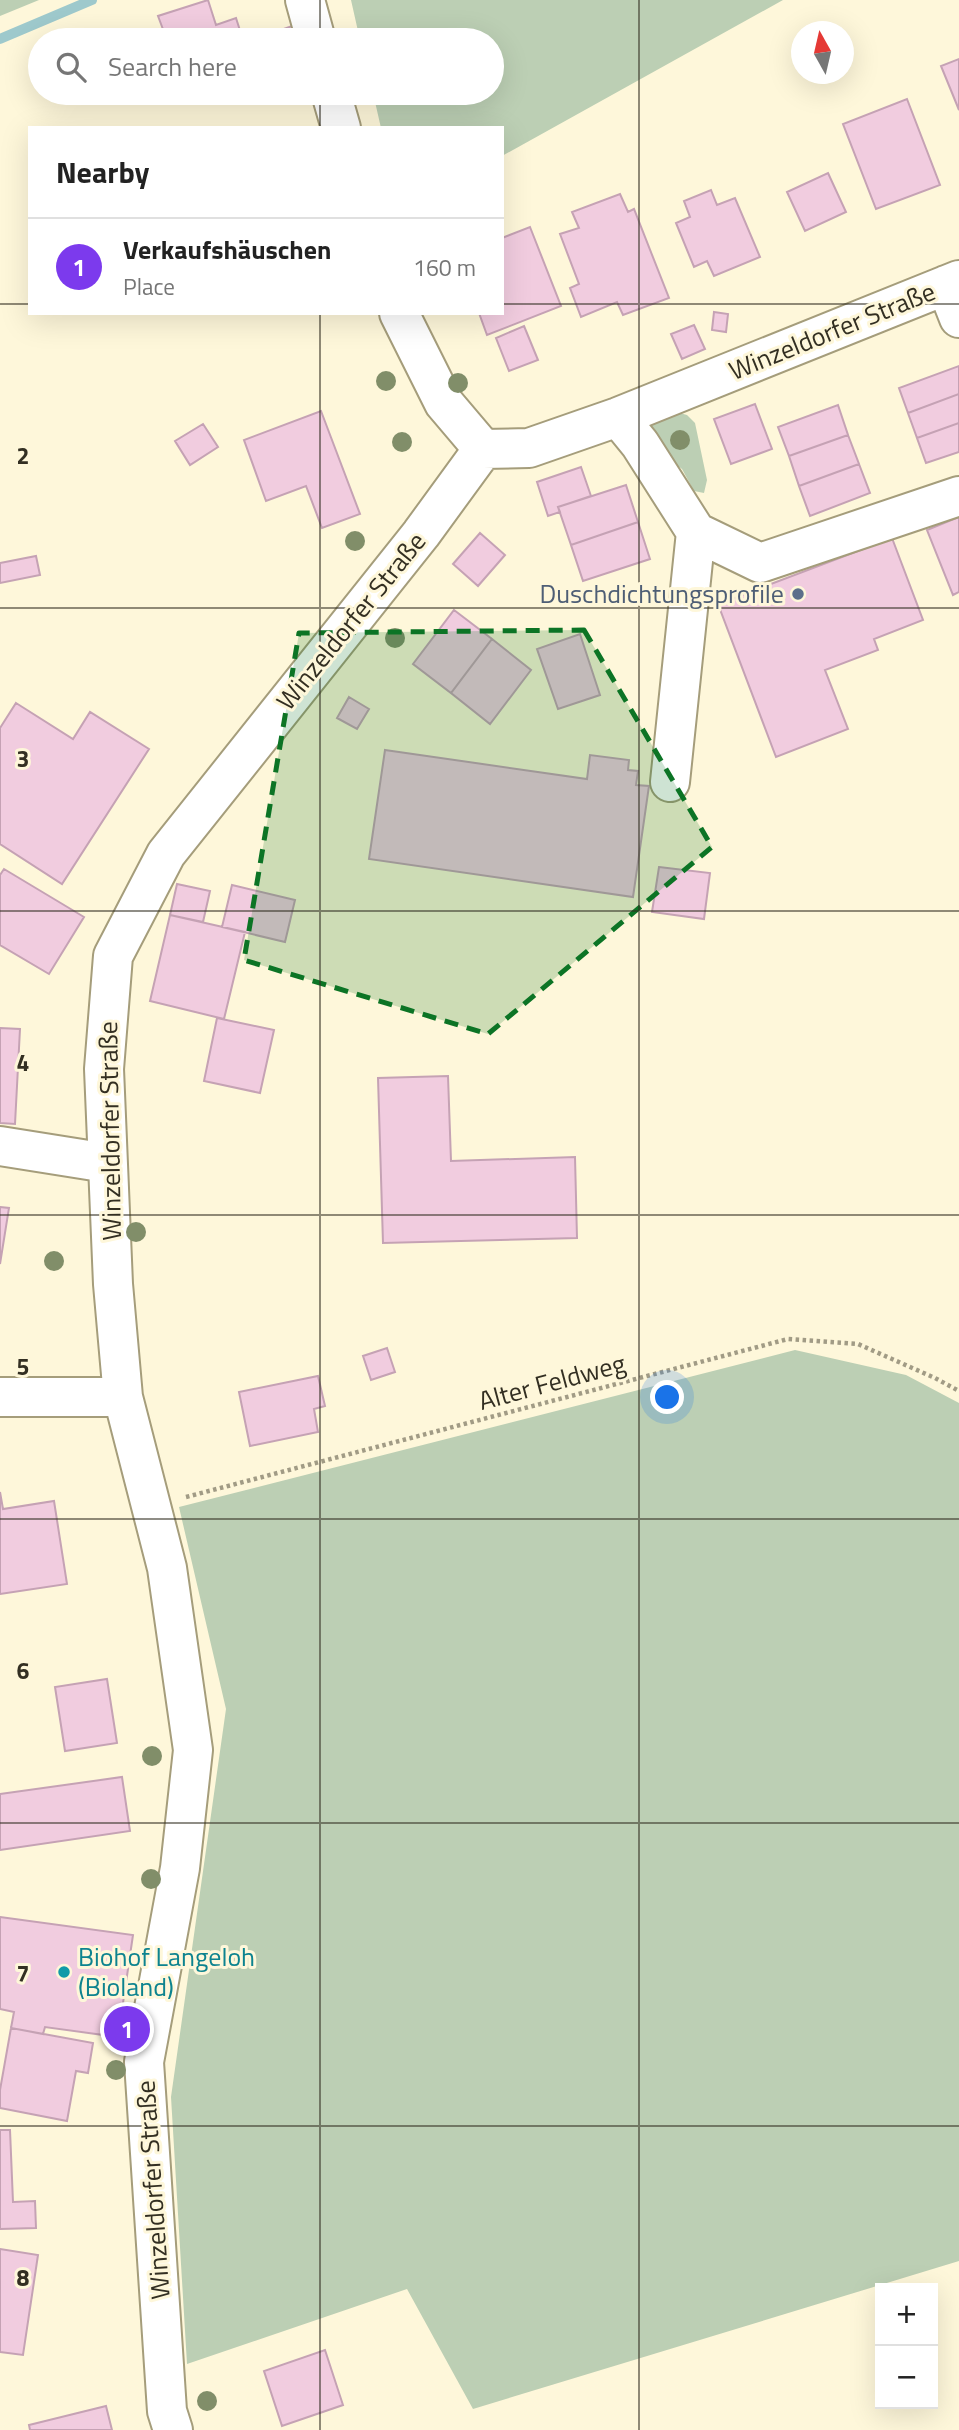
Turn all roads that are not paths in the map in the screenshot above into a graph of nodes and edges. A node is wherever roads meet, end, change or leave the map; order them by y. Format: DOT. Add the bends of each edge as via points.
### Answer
graph roads {
  1 [pos="305,0"];
  2 [pos="313,28"];
  3 [pos="334,105"];
  4 [pos="340,126"];
  5 [pos="955,294"];
  6 [pos="400,315"];
  7 [pos="618,417"];
  8 [pos="483,449"];
  9 [pos="959,496"];
  10 [pos="696,532"];
  11 [pos="670,782"];
  12 [pos="0,1146"];
  13 [pos="107,1163"];
  14 [pos="0,1397"];
  15 [pos="123,1397"];
  16 [pos="173,2430"];
  1 -- 2 [label="street"];
  3 -- 4 [label="street"];
  5 -- 7 [label="street, Winzeldorfer Straße"];
  6 -- 8 [label="street" via="444,403"];
  7 -- 8 [label="street, Winzeldorfer Straße" via="529,448"];
  7 -- 10 [label="street"];
  8 -- 13 [label="street, Winzeldorfer Straße" via="421,534 166,854 113,956 104,1069"];
  9 -- 10 [label="street" via="760,564"];
  10 -- 11 [label="street"];
  12 -- 13 [label="street"];
  13 -- 15 [label="street, Winzeldorfer Straße"];
  14 -- 15 [label="street"];
  15 -- 16 [label="street, Winzeldorfer Straße" via="167,1568 193,1750 180,1868 144,2062 167,2411"];
}
